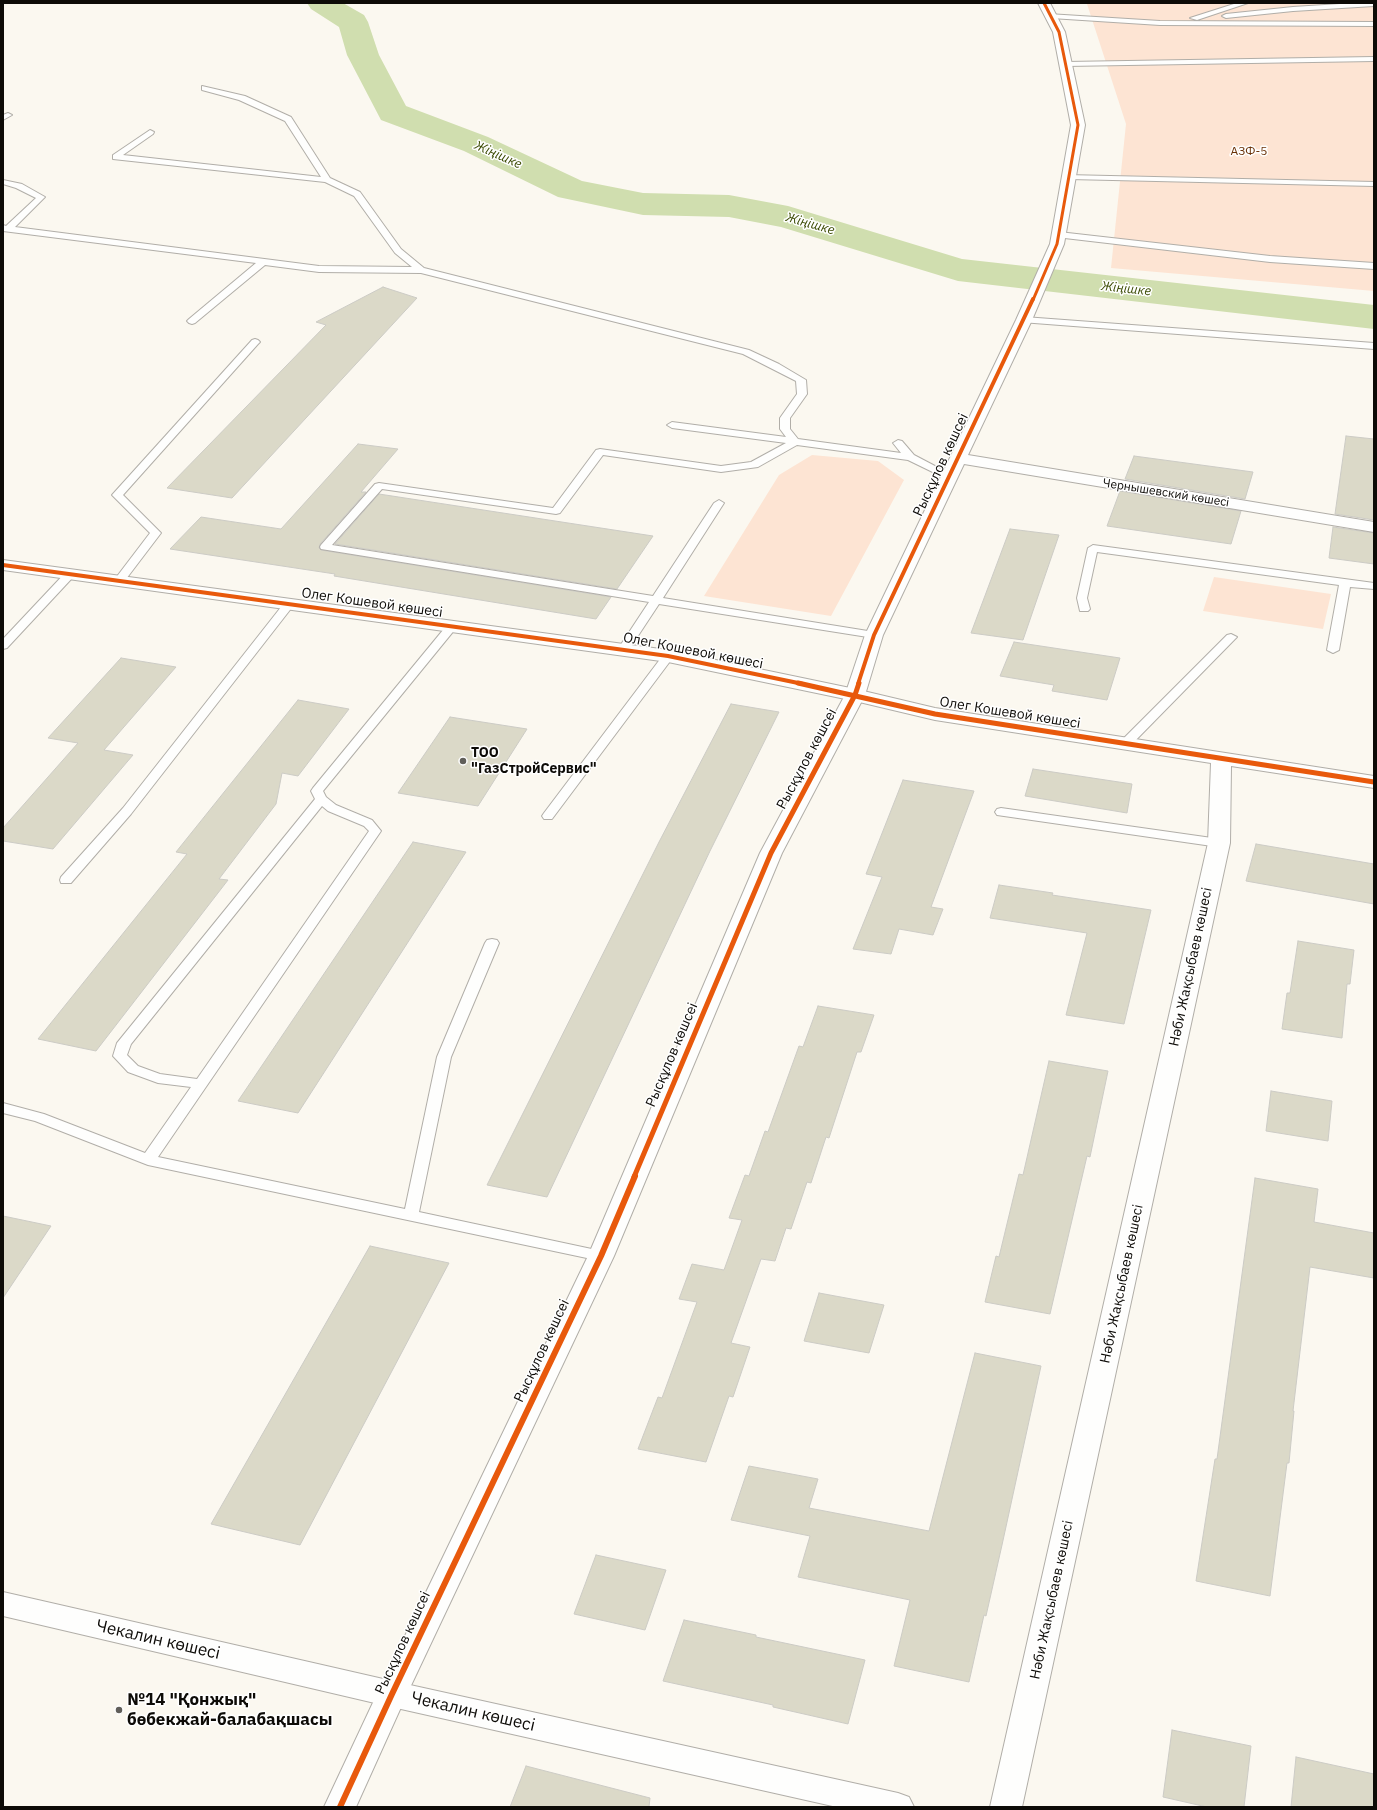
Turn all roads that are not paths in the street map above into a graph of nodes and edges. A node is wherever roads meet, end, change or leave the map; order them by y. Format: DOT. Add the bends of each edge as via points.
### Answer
graph roads {
  1 [pos="1044,3"];
  2 [pos="1244,3"];
  3 [pos="1374,4"];
  4 [pos="1051,16"];
  5 [pos="1179,23"];
  6 [pos="1374,24"];
  7 [pos="1374,59"];
  8 [pos="1066,64"];
  9 [pos="205,88"];
  10 [pos="150,132"];
  11 [pos="1069,177"];
  12 [pos="327,180"];
  13 [pos="3,182"];
  14 [pos="1374,184"];
  15 [pos="6,228"];
  16 [pos="1058,239"];
  17 [pos="264,261"];
  18 [pos="1374,266"];
  19 [pos="421,270"];
  20 [pos="1025,317"];
  21 [pos="192,321"];
  22 [pos="255,342"];
  23 [pos="1374,346"];
  24 [pos="672,426"];
  25 [pos="795,442"];
  26 [pos="898,443"];
  27 [pos="910,457"];
  28 [pos="954,467"];
  29 [pos="719,504"];
  30 [pos="1374,527"];
  31 [pos="3,565"];
  32 [pos="71,573"];
  33 [pos="119,581"];
  34 [pos="1345,583"];
  35 [pos="1374,586"];
  36 [pos="656,600"];
  37 [pos="289,604"];
  38 [pos="1084,610"];
  39 [pos="452,626"];
  40 [pos="874,635"];
  41 [pos="1231,637"];
  42 [pos="3,646"];
  43 [pos="624,650"];
  44 [pos="1333,650"];
  45 [pos="668,656"];
  46 [pos="855,695"];
  47 [pos="1126,744"];
  48 [pos="1221,758"];
  49 [pos="1374,782"];
  50 [pos="321,799"];
  51 [pos="1000,812"];
  52 [pos="548,816"];
  53 [pos="1219,843"];
  54 [pos="66,880"];
  55 [pos="492,943"];
  56 [pos="200,1084"];
  57 [pos="3,1108"];
  58 [pos="148,1160"];
  59 [pos="411,1215"];
  60 [pos="601,1256"];
  61 [pos="3,1604"];
  62 [pos="392,1694"];
  63 [pos="340,1807"];
  64 [pos="898,1807"];
  65 [pos="1006,1807"];
  1 -- 4 [label="street, Рысқұлов көшсеі"];
  2 -- 5 [label="lane"];
  3 -- 5 [label="lane" via="1278,10"];
  4 -- 5 [label="lane"];
  4 -- 8 [label="street, Рысқұлов көшсеі" via="1059,32"];
  5 -- 6 [label="lane"];
  7 -- 8 [label="lane"];
  8 -- 11 [label="street, Рысқұлов көшсеі" via="1078,125"];
  9 -- 12 [label="lane" via="242,98 288,119"];
  10 -- 12 [label="lane" via="116,157"];
  11 -- 14 [label="lane"];
  11 -- 16 [label="street, Рысқұлов көшсеі"];
  12 -- 19 [label="lane" via="357,194 398,251"];
  13 -- 15 [label="lane" via="19,186 41,197"];
  15 -- 17 [label="lane"];
  16 -- 18 [label="lane"];
  16 -- 20 [label="street, Рысқұлов көшсеі"];
  17 -- 19 [label="lane" via="319,268"];
  17 -- 21 [label="lane"];
  19 -- 25 [label="lane" via="746,352 801,380 802,394 785,418 785,429"];
  20 -- 23 [label="lane"];
  20 -- 28 [label="street, Рысқұлов көшсеі"];
  22 -- 33 [label="lane" via="117,495 156,532"];
  24 -- 25 [label="lane"];
  25 -- 27 [label="lane"];
  25 -- 36 [label="lane" via="754,465 721,469 600,452 556,511 379,486 325,547"];
  26 -- 27 [label="lane"];
  27 -- 28 [label="lane"];
  28 -- 30 [label="street, Чернышевский көшесі"];
  28 -- 40 [label="street, Рысқұлов көшсеі"];
  29 -- 36 [label="lane"];
  31 -- 32 [label="street, Олег Кошевой көшесі"];
  32 -- 33 [label="street, Олег Кошевой көшесі"];
  32 -- 42 [label="lane"];
  33 -- 37 [label="street, Олег Кошевой көшесі"];
  34 -- 35 [label="lane"];
  34 -- 38 [label="lane" via="1094,548 1082,598"];
  34 -- 44 [label="lane"];
  36 -- 40 [label="lane"];
  36 -- 43 [label="lane"];
  37 -- 39 [label="street, Олег Кошевой көшесі"];
  37 -- 54 [label="lane" via="127,811"];
  39 -- 43 [label="street, Олег Кошевой көшесі"];
  39 -- 50 [label="lane" via="317,791"];
  40 -- 46 [label="street, Рысқұлов көшсеі"];
  41 -- 47 [label="lane"];
  43 -- 45 [label="street, Олег Кошевой көшесі"];
  45 -- 46 [label="street, Олег Кошевой көшесі"];
  45 -- 52 [label="lane"];
  46 -- 47 [label="street, Олег Кошевой көшесі" via="935,714"];
  46 -- 60 [label="street, Рысқұлов көшсеі" via="770,853"];
  47 -- 48 [label="street, Олег Кошевой көшесі"];
  48 -- 49 [label="street, Олег Кошевой көшесі"];
  48 -- 53 [label="street, Нәби Жақсыбаев көшесі"];
  50 -- 56 [label="lane" via="332,808 368,823 375,831"];
  50 -- 56 [label="lane" via="124,1042 120,1056 133,1069 158,1078"];
  51 -- 53 [label="lane"];
  53 -- 65 [label="street, Нәби Жақсыбаев көшесі"];
  55 -- 59 [label="lane" via="444,1057"];
  56 -- 58 [label="lane"];
  57 -- 58 [label="lane" via="39,1117"];
  58 -- 59 [label="lane"];
  59 -- 60 [label="lane"];
  60 -- 62 [label="street, Рысқұлов көшсеі"];
  61 -- 62 [label="street, Чекалин көшесі"];
  62 -- 63 [label="street, Рысқұлов көшсеі"];
  62 -- 64 [label="street, Чекалин көшесі"];
}
